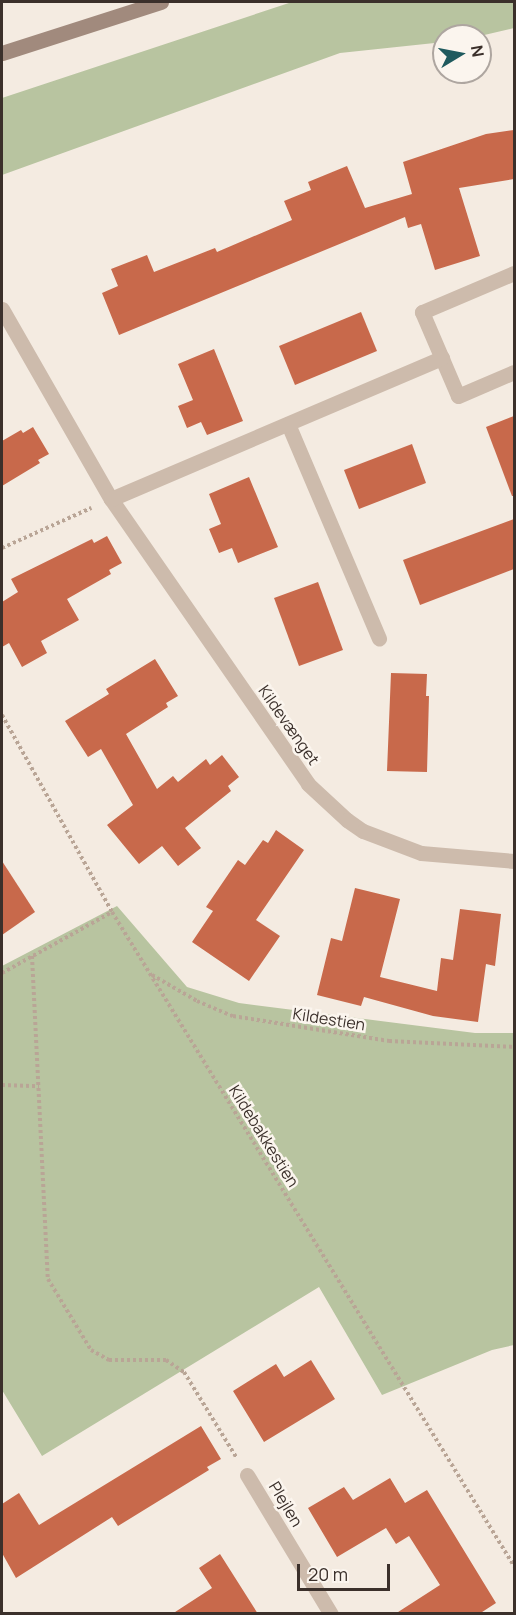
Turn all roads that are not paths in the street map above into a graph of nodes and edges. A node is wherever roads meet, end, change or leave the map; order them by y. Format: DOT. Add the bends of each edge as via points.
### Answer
graph roads {
  1 [pos="161,2"];
  2 [pos="2,53"];
  3 [pos="514,273"];
  4 [pos="2,309"];
  5 [pos="442,358"];
  6 [pos="514,372"];
  7 [pos="288,424"];
  8 [pos="111,499"];
  9 [pos="379,638"];
  10 [pos="514,861"];
  11 [pos="247,1475"];
  12 [pos="331,1614"];
  1 -- 2 [label="street"];
  3 -- 5 [label="street" via="422,312"];
  4 -- 8 [label="street, Kildevænget"];
  5 -- 6 [label="street" via="458,396"];
  5 -- 7 [label="street"];
  7 -- 8 [label="street"];
  7 -- 9 [label="street"];
  8 -- 10 [label="street, Kildevænget" via="308,784 347,820 363,831 422,853"];
  11 -- 12 [label="street, Plejlen"];
}
